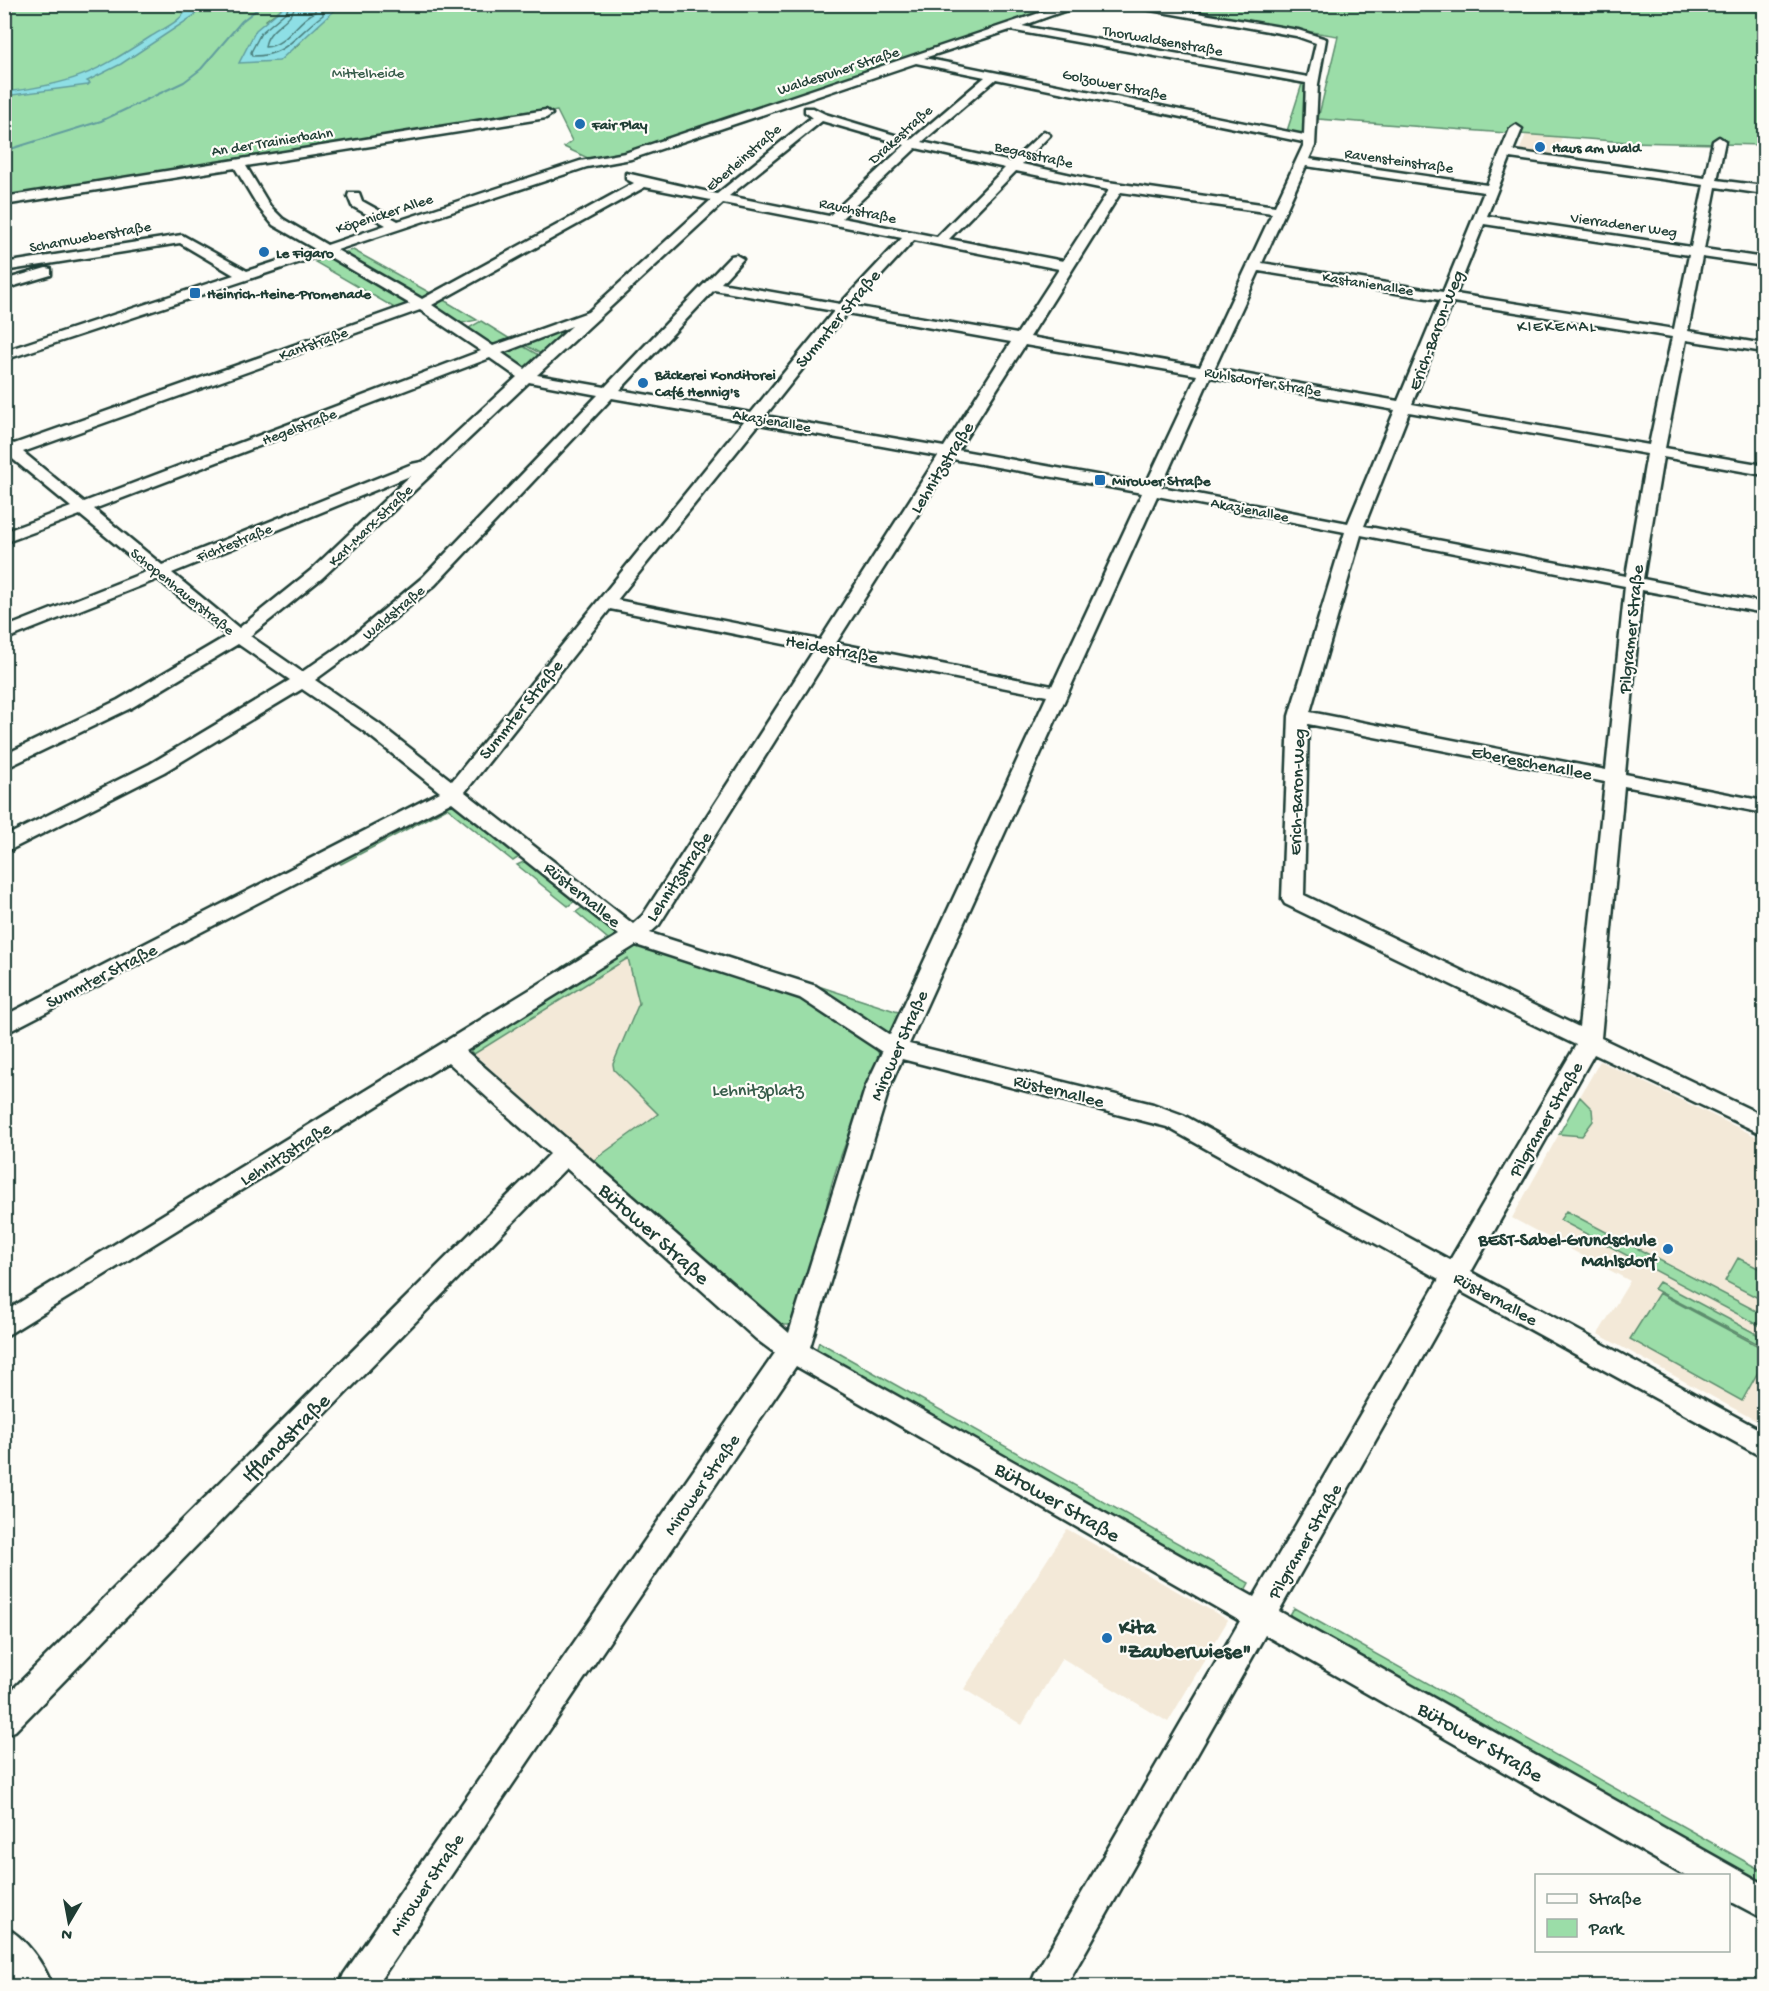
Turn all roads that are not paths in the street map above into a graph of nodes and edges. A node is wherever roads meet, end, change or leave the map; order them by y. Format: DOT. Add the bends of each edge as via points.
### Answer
graph roads {
  1 [pos="1078,4"];
  2 [pos="1122,4"];
  3 [pos="1008,27"];
  4 [pos="916,60"];
  5 [pos="994,75"];
  6 [pos="1313,81"];
  7 [pos="789,102"];
  8 [pos="546,114"];
  9 [pos="820,117"];
  10 [pos="1516,129"];
  11 [pos="1044,135"];
  12 [pos="1307,139"];
  13 [pos="1719,141"];
  14 [pos="913,144"];
  15 [pos="1507,154"];
  16 [pos="604,161"];
  17 [pos="1301,162"];
  18 [pos="238,163"];
  19 [pos="1012,165"];
  20 [pos="643,183"];
  21 [pos="1712,183"];
  22 [pos="1117,188"];
  23 [pos="1492,189"];
  24 [pos="1764,190"];
  25 [pos="354,196"];
  26 [pos="718,198"];
  27 [pos="4,201"];
  28 [pos="1279,210"];
  29 [pos="1479,219"];
  30 [pos="831,221"];
  31 [pos="397,226"];
  32 [pos="690,226"];
  33 [pos="910,237"];
  34 [pos="938,243"];
  35 [pos="324,250"];
  36 [pos="98,252"];
  37 [pos="1696,252"];
  38 [pos="736,259"];
  39 [pos="1764,262"];
  40 [pos="1066,266"];
  41 [pos="1255,266"];
  42 [pos="4,267"];
  43 [pos="245,276"];
  44 [pos="4,285"];
  45 [pos="710,285"];
  46 [pos="1448,296"];
  47 [pos="421,305"];
  48 [pos="844,308"];
  49 [pos="594,313"];
  50 [pos="1680,334"];
  51 [pos="1021,339"];
  52 [pos="1764,348"];
  53 [pos="493,352"];
  54 [pos="4,356"];
  55 [pos="1206,372"];
  56 [pos="526,376"];
  57 [pos="609,392"];
  58 [pos="1405,406"];
  59 [pos="756,417"];
  60 [pos="7,449"];
  61 [pos="1656,451"];
  62 [pos="950,452"];
  63 [pos="431,465"];
  64 [pos="1764,470"];
  65 [pos="1152,490"];
  66 [pos="81,508"];
  67 [pos="1354,529"];
  68 [pos="4,538"];
  69 [pos="160,572"];
  70 [pos="1634,583"];
  71 [pos="605,603"];
  72 [pos="1764,608"];
  73 [pos="4,635"];
  74 [pos="238,636"];
  75 [pos="826,647"];
  76 [pos="305,681"];
  77 [pos="1059,693"];
  78 [pos="1299,716"];
  79 [pos="370,726"];
  80 [pos="4,763"];
  81 [pos="1615,778"];
  82 [pos="455,792"];
  83 [pos="1764,807"];
  84 [pos="4,846"];
  85 [pos="634,936"];
  86 [pos="4,1026"];
  87 [pos="1589,1042"];
  88 [pos="894,1049"];
  89 [pos="451,1051"];
  90 [pos="1764,1126"];
  91 [pos="566,1155"];
  92 [pos="1455,1275"];
  93 [pos="4,1326"];
  94 [pos="792,1350"];
  95 [pos="1764,1446"];
  96 [pos="1261,1616"];
  97 [pos="4,1720"];
  98 [pos="1716,1874"];
  99 [pos="1730,1882"];
  100 [pos="1764,1902"];
  101 [pos="4,1944"];
  102 [pos="35,1986"];
  103 [pos="356,1986"];
  104 [pos="1047,1986"];
  1 -- 3 [label="street, Waldesruher Straße"];
  2 -- 6 [label="street, Mirower Straße" via="1298,33 1322,41"];
  3 -- 4 [label="street, Waldesruher Straße"];
  3 -- 6 [label="street, Thorwaldsenstraße"];
  4 -- 5 [label="street, Golzower Straße"];
  4 -- 7 [label="street, Waldesruher Straße"];
  5 -- 12 [label="street, Golzower Straße"];
  5 -- 14 [label="street, Drakestraße"];
  6 -- 12 [label="street, Mirower Straße"];
  7 -- 9 [label="street, Begasstraße"];
  7 -- 16 [label="street, Waldesruher Straße"];
  8 -- 18 [label="street, An der Trainierbahn"];
  9 -- 14 [label="street, Begasstraße"];
  9 -- 26 [label="street, Eberleinstraße"];
  10 -- 15 [label="street, Erich-Baron-Weg"];
  11 -- 19 [label="street"];
  12 -- 17 [label="street, Mirower Straße" via="1309,147"];
  13 -- 21 [label="street, Pilgramer Straße"];
  14 -- 19 [label="street, Begasstraße"];
  14 -- 30 [label="street, Drakestraße"];
  15 -- 21 [label="street"];
  15 -- 23 [label="street, Erich-Baron-Weg"];
  16 -- 20 [label="street, Rauchstraße"];
  16 -- 31 [label="street, Köpenicker Allee" via="584,164"];
  17 -- 23 [label="street, Ravensteinstraße"];
  17 -- 28 [label="street, Mirower Straße"];
  18 -- 27 [label="street, An der Trainierbahn"];
  18 -- 35 [label="street" via="271,216"];
  19 -- 22 [label="street, Begasstraße"];
  19 -- 34 [label="street"];
  20 -- 26 [label="street, Rauchstraße"];
  20 -- 47 [label="street, Kantstraße"];
  21 -- 24 [label="street"];
  21 -- 37 [label="street, Pilgramer Straße"];
  22 -- 28 [label="street, Begasstraße"];
  22 -- 40 [label="street, Lehnitzstraße"];
  23 -- 29 [label="street, Erich-Baron-Weg"];
  25 -- 31 [label="street" via="357,202"];
  26 -- 30 [label="street, Rauchstraße"];
  26 -- 32 [label="street, Eberleinstraße"];
  28 -- 41 [label="street, Mirower Straße"];
  29 -- 37 [label="street, Vierradener Weg"];
  29 -- 46 [label="street, Erich-Baron-Weg"];
  30 -- 33 [label="street, Rauchstraße"];
  31 -- 35 [label="street, Köpenicker Allee"];
  32 -- 49 [label="street, Karl-Marx-Straße"];
  33 -- 34 [label="street, Rauchstraße"];
  33 -- 48 [label="street, Summter Straße"];
  34 -- 40 [label="street, Rauchstraße"];
  35 -- 43 [label="street, Köpenicker Allee"];
  35 -- 47 [label="street"];
  36 -- 42 [label="street, Scharnweberstraße"];
  36 -- 43 [label="street, Scharnweberstraße" via="182,239"];
  36 -- 44 [label="street" via="93,258"];
  37 -- 39 [label="street, Vierradener Weg"];
  37 -- 50 [label="street, Pilgramer Straße"];
  38 -- 45 [label="street, Waldstraße"];
  40 -- 51 [label="street, Lehnitzstraße"];
  41 -- 46 [label="street, Kastanienallee"];
  41 -- 55 [label="street, Mirower Straße"];
  43 -- 54 [label="street, Köpenicker Allee"];
  45 -- 48 [label="street, Ruhlsdorfer Straße"];
  45 -- 57 [label="street, Waldstraße"];
  46 -- 50 [label="street, Kastanienallee"];
  46 -- 58 [label="street, Erich-Baron-Weg"];
  47 -- 53 [label="street"];
  47 -- 60 [label="street, Kantstraße"];
  48 -- 51 [label="street, Ruhlsdorfer Straße"];
  48 -- 59 [label="street, Summter Straße"];
  49 -- 53 [label="street, Hegelstraße"];
  49 -- 56 [label="street, Karl-Marx-Straße"];
  50 -- 52 [label="street, Kastanienallee"];
  50 -- 61 [label="street, Pilgramer Straße"];
  51 -- 55 [label="street, Ruhlsdorfer Straße"];
  51 -- 62 [label="street, Lehnitzstraße"];
  53 -- 56 [label="street"];
  53 -- 66 [label="street, Hegelstraße"];
  55 -- 58 [label="street, Ruhlsdorfer Straße"];
  55 -- 65 [label="street, Mirower Straße"];
  56 -- 57 [label="street"];
  56 -- 63 [label="street, Karl-Marx-Straße"];
  57 -- 59 [label="street, Akazienallee"];
  57 -- 76 [label="street, Waldstraße" via="423,587"];
  58 -- 61 [label="street, Ruhlsdorfer Straße"];
  58 -- 67 [label="street, Erich-Baron-Weg"];
  59 -- 62 [label="street, Akazienallee"];
  59 -- 71 [label="street, Summter Straße"];
  60 -- 66 [label="street, Schopenhauerstraße"];
  61 -- 64 [label="street, Ruhlsdorfer Straße"];
  61 -- 70 [label="street, Pilgramer Straße"];
  62 -- 65 [label="street, Akazienallee"];
  62 -- 75 [label="street, Lehnitzstraße"];
  63 -- 69 [label="street, Fichtestraße"];
  63 -- 74 [label="street, Karl-Marx-Straße" via="352,544"];
  65 -- 67 [label="street, Akazienallee"];
  65 -- 77 [label="street, Mirower Straße"];
  66 -- 68 [label="street, Hegelstraße"];
  66 -- 69 [label="street, Schopenhauerstraße"];
  67 -- 70 [label="street, Akazienallee"];
  67 -- 78 [label="street, Erich-Baron-Weg"];
  69 -- 73 [label="street, Fichtestraße"];
  69 -- 74 [label="street, Schopenhauerstraße"];
  70 -- 72 [label="street, Akazienallee"];
  70 -- 81 [label="street, Pilgramer Straße"];
  71 -- 75 [label="street, Heidestraße"];
  71 -- 82 [label="street, Summter Straße"];
  74 -- 76 [label="street, Schopenhauerstraße"];
  74 -- 80 [label="street, Karl-Marx-Straße" via="131,700"];
  75 -- 77 [label="street, Heidestraße"];
  75 -- 85 [label="street, Lehnitzstraße" via="651,920"];
  76 -- 79 [label="street, Schopenhauerstraße"];
  76 -- 84 [label="street, Waldstraße" via="158,769"];
  77 -- 88 [label="street, Mirower Straße"];
  78 -- 81 [label="street, Ebereschenallee"];
  78 -- 87 [label="street, Erich-Baron-Weg" via="1293,899"];
  79 -- 82 [label="street, Rüsternallee"];
  81 -- 83 [label="street, Ebereschenallee"];
  81 -- 87 [label="street, Pilgramer Straße"];
  82 -- 85 [label="street, Rüsternallee"];
  82 -- 86 [label="street, Summter Straße"];
  85 -- 88 [label="street, Rüsternallee" via="808,992"];
  85 -- 89 [label="street, Lehnitzstraße"];
  87 -- 90 [label="street, Erich-Baron-Weg"];
  87 -- 92 [label="street, Pilgramer Straße"];
  88 -- 92 [label="street, Rüsternallee" via="1174,1121"];
  88 -- 94 [label="street, Mirower Straße" via="878,1086 800,1339"];
  89 -- 91 [label="street, Bütower Straße"];
  89 -- 93 [label="street, Lehnitzstraße"];
  91 -- 94 [label="street, Bütower Straße" via="765,1331"];
  91 -- 97 [label="street, Ifflandstraße"];
  92 -- 95 [label="street, Rüsternallee"];
  92 -- 96 [label="street, Pilgramer Straße"];
  94 -- 96 [label="street, Bütower Straße"];
  94 -- 103 [label="street, Mirower Straße"];
  96 -- 98 [label="street, Bütower Straße"];
  96 -- 104 [label="street, Pilgramer Straße"];
  99 -- 100 [label="street"];
  101 -- 102 [label="street"];
}
